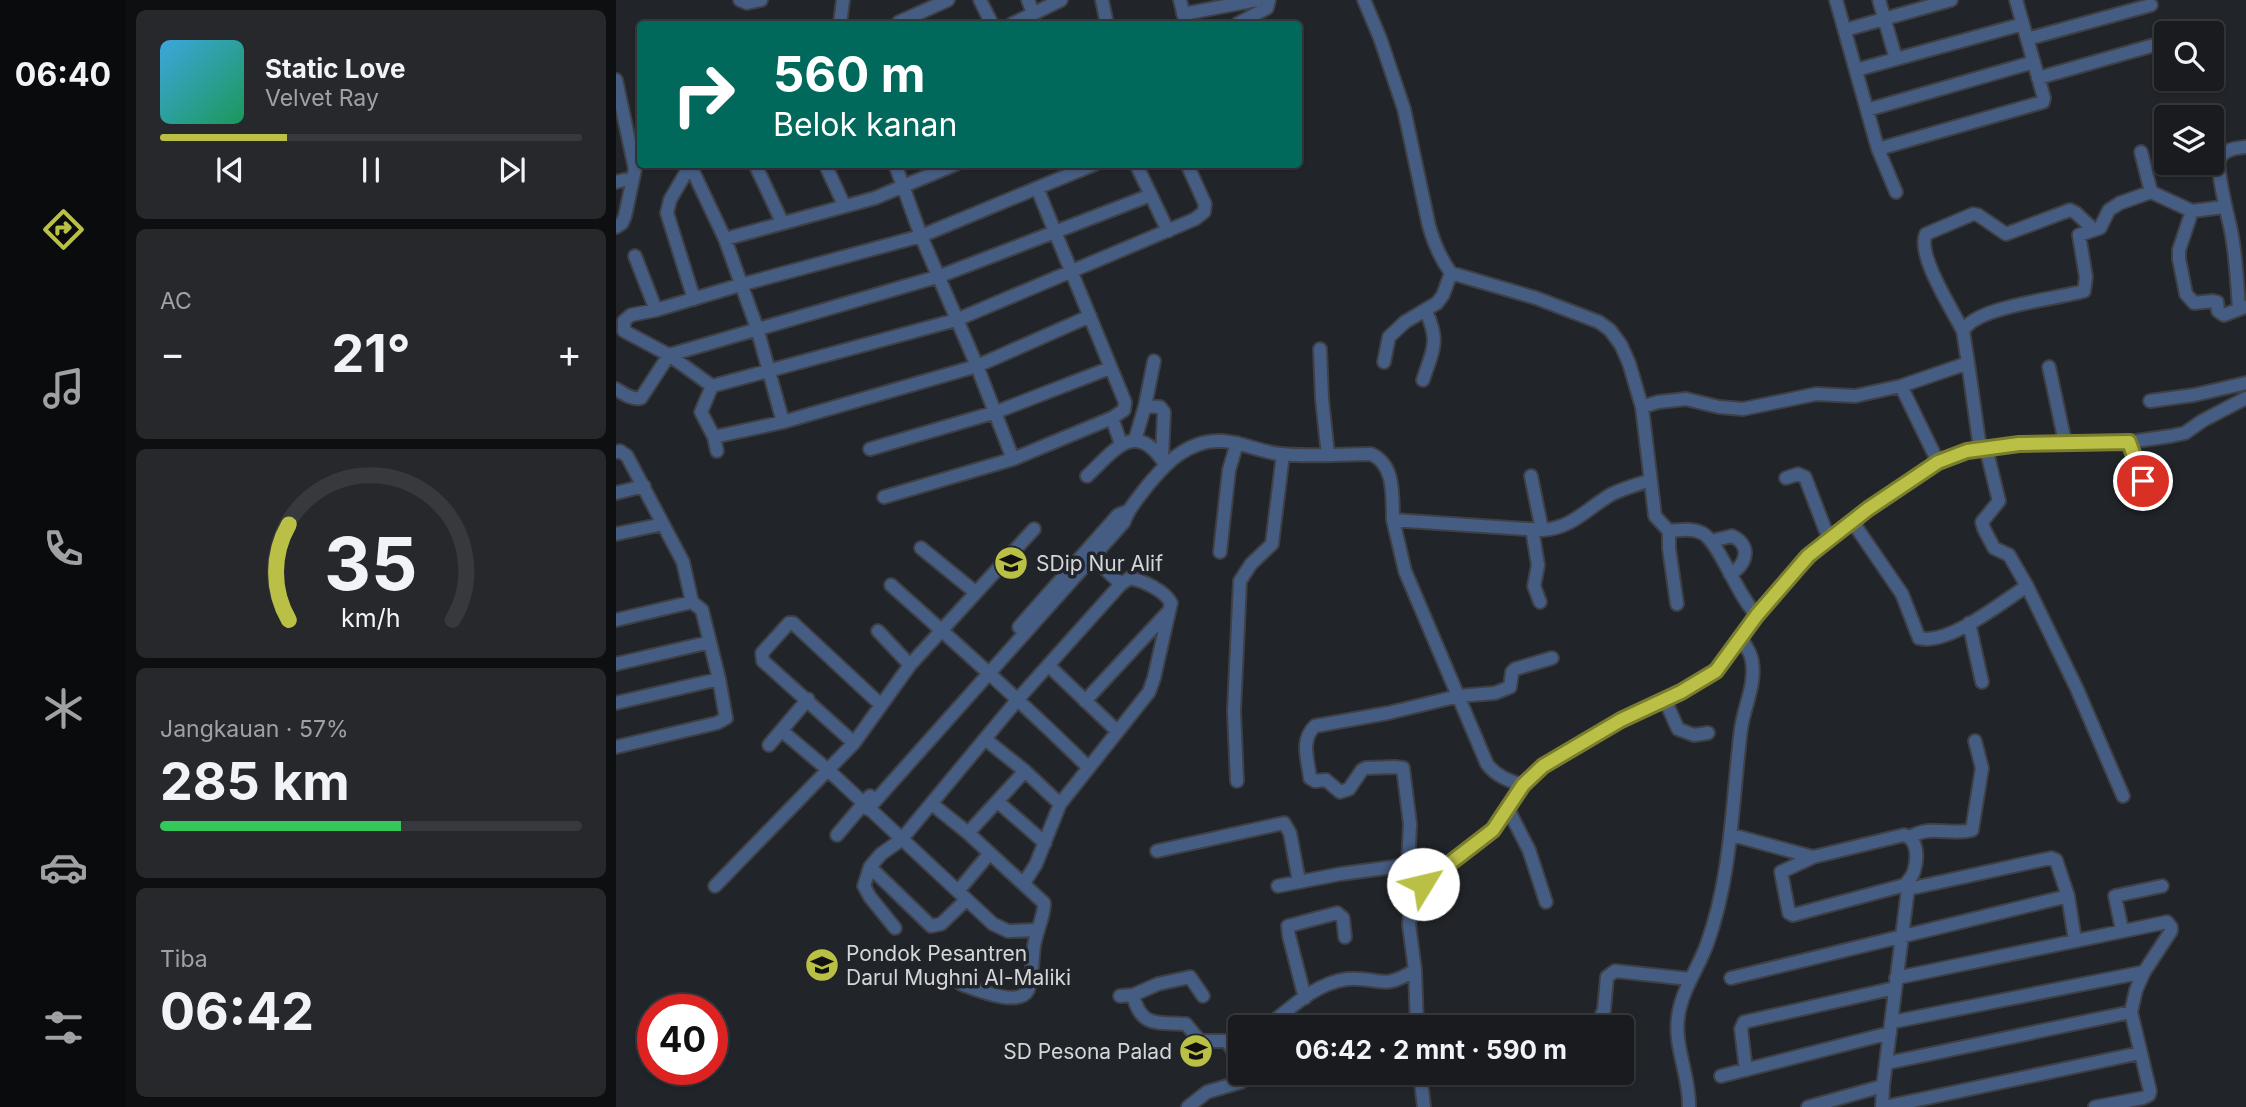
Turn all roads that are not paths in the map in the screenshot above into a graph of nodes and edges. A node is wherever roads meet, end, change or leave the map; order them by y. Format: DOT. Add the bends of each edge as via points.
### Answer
graph roads {
  1 [pos="740,0"];
  2 [pos="761,0"];
  3 [pos="843,0"];
  4 [pos="948,0"];
  5 [pos="980,0"];
  6 [pos="1028,0"];
  7 [pos="1061,0"];
  8 [pos="1102,0"];
  9 [pos="1180,0"];
  10 [pos="1257,0"];
  11 [pos="1269,0"];
  12 [pos="1364,0"];
  13 [pos="1836,0"];
  14 [pos="1879,0"];
  15 [pos="1951,0"];
  16 [pos="2016,0"];
  17 [pos="1922,4"];
  18 [pos="2151,5"];
  19 [pos="1033,13"];
  20 [pos="1185,19"];
  21 [pos="1884,19"];
  22 [pos="840,21"];
  23 [pos="901,21"];
  24 [pos="990,21"];
  25 [pos="1018,21"];
  26 [pos="1106,21"];
  27 [pos="1243,21"];
  28 [pos="2023,24"];
  29 [pos="1845,30"];
  30 [pos="2027,39"];
  31 [pos="2154,45"];
  32 [pos="1896,59"];
  33 [pos="2034,62"];
  34 [pos="1856,70"];
  35 [pos="2038,78"];
  36 [pos="617,88"];
  37 [pos="1867,110"];
  38 [pos="622,136"];
  39 [pos="2246,147"];
  40 [pos="1878,149"];
  41 [pos="2141,152"];
  42 [pos="688,168"];
  43 [pos="691,168"];
  44 [pos="757,168"];
  45 [pos="827,168"];
  46 [pos="896,168"];
  47 [pos="947,168"];
  48 [pos="1084,168"];
  49 [pos="1138,168"];
  50 [pos="1189,168"];
  51 [pos="633,178"];
  52 [pos="616,182"];
  53 [pos="904,188"];
  54 [pos="1037,188"];
  55 [pos="1896,192"];
  56 [pos="2151,192"];
  57 [pos="1151,195"];
  58 [pos="844,205"];
  59 [pos="2224,207"];
  60 [pos="2192,211"];
  61 [pos="782,222"];
  62 [pos="616,227"];
  63 [pos="1168,230"];
  64 [pos="2094,230"];
  65 [pos="1058,233"];
  66 [pos="921,236"];
  67 [pos="724,239"];
  68 [pos="635,256"];
  69 [pos="1072,271"];
  70 [pos="1451,273"];
  71 [pos="940,276"];
  72 [pos="740,285"];
  73 [pos="694,299"];
  74 [pos="2243,307"];
  75 [pos="656,310"];
  76 [pos="1426,311"];
  77 [pos="1090,316"];
  78 [pos="957,320"];
  79 [pos="757,328"];
  80 [pos="1963,331"];
  81 [pos="1320,349"];
  82 [pos="669,355"];
  83 [pos="1154,361"];
  84 [pos="1384,362"];
  85 [pos="1968,363"];
  86 [pos="978,366"];
  87 [pos="2049,367"];
  88 [pos="1110,368"];
  89 [pos="769,371"];
  90 [pos="1423,380"];
  91 [pos="2246,383"];
  92 [pos="712,386"];
  93 [pos="1901,386"];
  94 [pos="616,389"];
  95 [pos="2246,398"];
  96 [pos="2150,401"];
  97 [pos="1145,406"];
  98 [pos="1642,407"];
  99 [pos="996,412"];
  100 [pos="1112,418"];
  101 [pos="783,422"];
  102 [pos="714,437"];
  103 [pos="1135,440"];
  104 [pos="2065,442"];
  105 [pos="2129,442"];
  106 [pos="1237,443"];
  107 [pos="1121,444"];
  108 [pos="1982,448"];
  109 [pos="870,449"];
  110 [pos="717,451"];
  111 [pos="616,452"];
  112 [pos="1283,454"];
  113 [pos="1328,454"];
  114 [pos="1013,459"];
  115 [pos="1163,461"];
  116 [pos="1938,462"];
  117 [pos="1531,475"];
  118 [pos="1087,476"];
  119 [pos="1786,478"];
  120 [pos="1650,480"];
  121 [pos="644,486"];
  122 [pos="616,493"];
  123 [pos="2144,495"];
  124 [pos="884,497"];
  125 [pos="1393,520"];
  126 [pos="1852,521"];
  127 [pos="663,524"];
  128 [pos="1034,528"];
  129 [pos="1537,529"];
  130 [pos="1670,531"];
  131 [pos="616,534"];
  132 [pos="1830,537"];
  133 [pos="1711,541"];
  134 [pos="921,548"];
  135 [pos="1220,552"];
  136 [pos="1089,554"];
  137 [pos="1730,574"];
  138 [pos="1121,584"];
  139 [pos="891,585"];
  140 [pos="2027,586"];
  141 [pos="975,592"];
  142 [pos="692,601"];
  143 [pos="1540,602"];
  144 [pos="1677,604"];
  145 [pos="1170,611"];
  146 [pos="1757,615"];
  147 [pos="616,620"];
  148 [pos="1969,623"];
  149 [pos="940,630"];
  150 [pos="878,631"];
  151 [pos="1740,637"];
  152 [pos="710,642"];
  153 [pos="1552,658"];
  154 [pos="616,664"];
  155 [pos="909,665"];
  156 [pos="1049,666"];
  157 [pos="986,673"];
  158 [pos="719,679"];
  159 [pos="1982,682"];
  160 [pos="1459,696"];
  161 [pos="808,699"];
  162 [pos="1018,699"];
  163 [pos="1665,700"];
  164 [pos="1085,701"];
  165 [pos="616,703"];
  166 [pos="881,705"];
  167 [pos="782,731"];
  168 [pos="1117,731"];
  169 [pos="1708,733"];
  170 [pos="985,738"];
  171 [pos="1975,741"];
  172 [pos="854,743"];
  173 [pos="769,744"];
  174 [pos="616,747"];
  175 [pos="1088,767"];
  176 [pos="827,769"];
  177 [pos="1025,771"];
  178 [pos="1237,782"];
  179 [pos="1523,785"];
  180 [pos="2123,796"];
  181 [pos="998,802"];
  182 [pos="932,804"];
  183 [pos="1060,804"];
  184 [pos="866,807"];
  185 [pos="1508,809"];
  186 [pos="968,833"];
  187 [pos="837,835"];
  188 [pos="1732,835"];
  189 [pos="1910,837"];
  190 [pos="901,840"];
  191 [pos="1045,843"];
  192 [pos="1157,851"];
  193 [pos="990,853"];
  194 [pos="1813,857"];
  195 [pos="1408,865"];
  196 [pos="870,867"];
  197 [pos="1299,881"];
  198 [pos="1024,883"];
  199 [pos="715,886"];
  200 [pos="1279,886"];
  201 [pos="2162,886"];
  202 [pos="1906,887"];
  203 [pos="962,895"];
  204 [pos="2068,896"];
  205 [pos="1546,902"];
  206 [pos="1411,903"];
  207 [pos="895,928"];
  208 [pos="1036,930"];
  209 [pos="2122,930"];
  210 [pos="1900,936"];
  211 [pos="1345,937"];
  212 [pos="2075,940"];
  213 [pos="1415,970"];
  214 [pos="2144,972"];
  215 [pos="1731,978"];
  216 [pos="1690,979"];
  217 [pos="1896,983"];
  218 [pos="961,984"];
  219 [pos="1203,996"];
  220 [pos="1305,998"];
  221 [pos="2131,1012"];
  222 [pos="1283,1015"];
  223 [pos="1417,1015"];
  224 [pos="1602,1015"];
  225 [pos="1891,1028"];
  226 [pos="1228,1043"];
  227 [pos="2140,1054"];
  228 [pos="1887,1063"];
  229 [pos="1746,1070"];
  230 [pos="1721,1076"];
  231 [pos="1231,1085"];
  232 [pos="1421,1085"];
  233 [pos="1883,1086"];
  234 [pos="1188,1107"];
  235 [pos="1424,1107"];
  236 [pos="1689,1107"];
  237 [pos="1808,1107"];
  238 [pos="1883,1107"];
  239 [pos="2095,1107"];
  1 -- 2 [label="street"];
  3 -- 22 [label="street"];
  4 -- 23 [label="street"];
  5 -- 24 [label="street"];
  6 -- 19 [label="street"];
  7 -- 19 [label="street"];
  8 -- 26 [label="street"];
  9 -- 20 [label="street"];
  10 -- 20 [label="street"];
  11 -- 27 [label="street" via="1267,8"];
  12 -- 70 [label="street" via="1404,109 1433,241"];
  13 -- 29 [label="street"];
  14 -- 21 [label="street"];
  15 -- 17 [label="street"];
  16 -- 28 [label="street"];
  17 -- 21 [label="street"];
  18 -- 30 [label="street"];
  19 -- 25 [label="street"];
  21 -- 29 [label="street"];
  21 -- 32 [label="street"];
  28 -- 30 [label="street"];
  28 -- 32 [label="street"];
  29 -- 34 [label="street"];
  30 -- 33 [label="street"];
  31 -- 35 [label="street"];
  32 -- 34 [label="street"];
  33 -- 35 [label="street"];
  33 -- 37 [label="street"];
  34 -- 37 [label="street"];
  35 -- 40 [label="street" via="2044,98 2040,103"];
  36 -- 38 [label="street"];
  37 -- 40 [label="street"];
  38 -- 51 [label="street" via="634,159"];
  39 -- 59 [label="street" via="2231,149 2218,162"];
  40 -- 55 [label="street"];
  41 -- 56 [label="street"];
  42 -- 73 [label="street" via="667,213"];
  43 -- 67 [label="street"];
  44 -- 61 [label="street"];
  45 -- 58 [label="street"];
  46 -- 53 [label="street"];
  47 -- 53 [label="street"];
  48 -- 54 [label="street"];
  49 -- 57 [label="street"];
  50 -- 63 [label="street" via="1205,204 1204,212"];
  51 -- 52 [label="street"];
  51 -- 62 [label="street" via="625,216"];
  53 -- 58 [label="street"];
  53 -- 66 [label="street"];
  54 -- 65 [label="street"];
  54 -- 66 [label="street"];
  56 -- 60 [label="street"];
  56 -- 64 [label="street" via="2109,210 2103,226"];
  57 -- 63 [label="street"];
  57 -- 65 [label="street"];
  58 -- 61 [label="street"];
  59 -- 60 [label="street"];
  59 -- 74 [label="street"];
  60 -- 74 [label="street" via="2179,250 2186,294 2194,303 2217,302 2224,315"];
  61 -- 67 [label="street"];
  63 -- 69 [label="street"];
  64 -- 80 [label="street" via="2078,238 2085,268 2084,291 1982,316 1969,321"];
  64 -- 80 [label="street" via="2070,210 2006,234 1978,215 1926,234 1924,247 1932,272"];
  65 -- 69 [label="street"];
  65 -- 71 [label="street"];
  66 -- 71 [label="street"];
  66 -- 72 [label="street"];
  67 -- 72 [label="street"];
  68 -- 75 [label="street"];
  69 -- 77 [label="street"];
  69 -- 78 [label="street"];
  70 -- 76 [label="street" via="1443,295"];
  70 -- 98 [label="street" via="1600,322 1621,345"];
  71 -- 78 [label="street"];
  71 -- 79 [label="street"];
  72 -- 73 [label="street"];
  72 -- 79 [label="street"];
  73 -- 75 [label="street"];
  75 -- 82 [label="street" via="631,315 622,327"];
  76 -- 84 [label="street" via="1389,337"];
  76 -- 90 [label="street" via="1435,338"];
  77 -- 86 [label="street"];
  77 -- 88 [label="street"];
  78 -- 86 [label="street"];
  78 -- 89 [label="street"];
  79 -- 82 [label="street"];
  79 -- 89 [label="street"];
  80 -- 85 [label="street"];
  81 -- 113 [label="street"];
  82 -- 92 [label="street"];
  82 -- 94 [label="street" via="641,398"];
  83 -- 97 [label="street"];
  85 -- 93 [label="street"];
  85 -- 108 [label="street"];
  86 -- 99 [label="street"];
  86 -- 101 [label="street"];
  87 -- 104 [label="street"];
  88 -- 99 [label="street"];
  88 -- 100 [label="street" via="1125,402 1122,413"];
  89 -- 92 [label="street"];
  89 -- 101 [label="street"];
  91 -- 96 [label="street"];
  92 -- 102 [label="street" via="701,412"];
  93 -- 98 [label="street" via="1854,396 1816,394 1743,409 1686,399"];
  93 -- 116 [label="street"];
  95 -- 105 [label="street" via="2185,433"];
  97 -- 103 [label="street"];
  97 -- 115 [label="street" via="1160,407 1164,412"];
  98 -- 120 [label="street"];
  99 -- 109 [label="street"];
  99 -- 114 [label="street"];
  100 -- 107 [label="street"];
  100 -- 114 [label="street"];
  101 -- 102 [label="street"];
  102 -- 110 [label="street"];
  103 -- 107 [label="street"];
  103 -- 115 [label="street" via="1149,445"];
  104 -- 105 [label="street"];
  104 -- 108 [label="street"];
  105 -- 123 [label="street"];
  106 -- 112 [label="street"];
  106 -- 115 [label="street" via="1207,441"];
  106 -- 135 [label="street" via="1229,470"];
  107 -- 118 [label="street"];
  108 -- 116 [label="street"];
  108 -- 140 [label="street" via="1999,501 1982,525 1994,548 2009,555"];
  111 -- 121 [label="street" via="627,456"];
  112 -- 113 [label="street"];
  112 -- 178 [label="street" via="1272,544 1240,581 1234,711"];
  113 -- 125 [label="street" via="1379,457 1391,479"];
  114 -- 124 [label="street"];
  115 -- 136 [label="street" via="1124,522"];
  116 -- 126 [label="street"];
  117 -- 129 [label="street"];
  119 -- 132 [label="street" via="1805,477"];
  120 -- 129 [label="street" via="1611,495 1558,529"];
  120 -- 130 [label="street" via="1655,516"];
  121 -- 122 [label="street"];
  121 -- 127 [label="street"];
  125 -- 129 [label="street"];
  125 -- 160 [label="street" via="1405,570"];
  126 -- 132 [label="street"];
  126 -- 148 [label="street" via="1902,594 1919,638 1939,638"];
  127 -- 131 [label="street"];
  127 -- 142 [label="street" via="683,562"];
  128 -- 141 [label="street"];
  129 -- 143 [label="street" via="1534,586"];
  130 -- 133 [label="street" via="1689,529"];
  130 -- 144 [label="street"];
  132 -- 146 [label="street"];
  133 -- 137 [label="street"];
  133 -- 137 [label="street" via="1732,536 1743,544 1744,563"];
  134 -- 141 [label="street"];
  136 -- 138 [label="street"];
  136 -- 157 [label="street"];
  137 -- 146 [label="street"];
  138 -- 145 [label="street" via="1137,579 1167,596"];
  138 -- 156 [label="street"];
  139 -- 149 [label="street"];
  140 -- 148 [label="street"];
  140 -- 180 [label="street"];
  141 -- 149 [label="street"];
  142 -- 147 [label="street"];
  142 -- 152 [label="street" via="702,610"];
  145 -- 164 [label="street"];
  145 -- 168 [label="street" via="1149,692"];
  146 -- 151 [label="street"];
  148 -- 159 [label="street"];
  149 -- 155 [label="street"];
  149 -- 157 [label="street"];
  150 -- 155 [label="street"];
  151 -- 163 [label="street" via="1716,671"];
  151 -- 188 [label="street" via="1751,656 1752,679 1741,726"];
  152 -- 154 [label="street"];
  152 -- 158 [label="street"];
  153 -- 160 [label="street" via="1515,669 1508,688"];
  155 -- 166 [label="street"];
  156 -- 162 [label="street"];
  156 -- 164 [label="street"];
  157 -- 162 [label="street"];
  157 -- 184 [label="street"];
  158 -- 165 [label="street"];
  158 -- 174 [label="street" via="726,718"];
  160 -- 179 [label="street" via="1492,772"];
  160 -- 195 [label="street" via="1315,726 1305,742 1310,778 1325,780 1340,792 1349,789 1366,768 1403,768 1410,824"];
  161 -- 166 [label="street" via="762,659 762,653 791,623"];
  161 -- 167 [label="street"];
  161 -- 172 [label="street"];
  162 -- 170 [label="street"];
  162 -- 175 [label="street"];
  163 -- 169 [label="street" via="1678,729 1694,735"];
  163 -- 179 [label="street" via="1560,754"];
  164 -- 168 [label="street"];
  166 -- 172 [label="street"];
  167 -- 173 [label="street"];
  167 -- 176 [label="street"];
  168 -- 175 [label="street"];
  170 -- 177 [label="street"];
  170 -- 182 [label="street"];
  171 -- 189 [label="street" via="1982,768 1972,830 1920,831"];
  172 -- 176 [label="street"];
  175 -- 183 [label="street"];
  176 -- 184 [label="street"];
  176 -- 199 [label="street"];
  177 -- 181 [label="street"];
  177 -- 183 [label="street"];
  179 -- 185 [label="street"];
  181 -- 186 [label="street"];
  181 -- 191 [label="street"];
  182 -- 186 [label="street"];
  182 -- 190 [label="street"];
  183 -- 191 [label="street"];
  184 -- 187 [label="street"];
  184 -- 190 [label="street"];
  185 -- 205 [label="street" via="1529,850"];
  185 -- 206 [label="street" via="1493,830 1423,884"];
  186 -- 193 [label="street"];
  188 -- 194 [label="street"];
  188 -- 216 [label="street" via="1707,944"];
  189 -- 194 [label="street" via="1897,836"];
  189 -- 202 [label="street" via="1914,873"];
  190 -- 196 [label="street"];
  190 -- 203 [label="street"];
  191 -- 198 [label="street"];
  192 -- 197 [label="street" via="1284,823"];
  193 -- 198 [label="street"];
  193 -- 203 [label="street"];
  194 -- 202 [label="street" via="1781,872 1791,914"];
  195 -- 197 [label="street"];
  195 -- 206 [label="street"];
  196 -- 203 [label="street" via="931,926 941,924"];
  196 -- 207 [label="street" via="864,886"];
  197 -- 200 [label="street"];
  198 -- 208 [label="street" via="1044,903"];
  201 -- 209 [label="street" via="2115,896"];
  202 -- 204 [label="street" via="2051,858 2056,860"];
  202 -- 210 [label="street"];
  203 -- 208 [label="street" via="993,924 1008,931"];
  204 -- 210 [label="street"];
  204 -- 212 [label="street"];
  206 -- 213 [label="street"];
  208 -- 218 [label="street" via="1029,985 1021,998"];
  209 -- 212 [label="street"];
  209 -- 214 [label="street" via="2167,922 2172,927"];
  210 -- 215 [label="street"];
  210 -- 217 [label="street"];
  211 -- 220 [label="street" via="1343,918 1337,912 1288,926"];
  212 -- 217 [label="street"];
  213 -- 220 [label="street" via="1398,981 1339,981"];
  213 -- 223 [label="street"];
  214 -- 221 [label="street"];
  214 -- 225 [label="street"];
  216 -- 224 [label="street" via="1615,971 1607,977"];
  216 -- 236 [label="street" via="1677,1028 1690,1090"];
  217 -- 225 [label="street"];
  217 -- 229 [label="street" via="1744,1022"];
  219 -- 226 [label="street" via="1190,977 1126,995 1148,1021 1185,1024 1200,1041"];
  220 -- 222 [label="street"];
  221 -- 227 [label="street"];
  221 -- 228 [label="street"];
  225 -- 228 [label="street"];
  225 -- 229 [label="street"];
  227 -- 238 [label="street"];
  227 -- 239 [label="street" via="2149,1095"];
  228 -- 233 [label="street"];
  229 -- 230 [label="street"];
  231 -- 234 [label="street" via="1208,1092"];
  232 -- 235 [label="street"];
  233 -- 237 [label="street"];
  233 -- 238 [label="street"];
}
